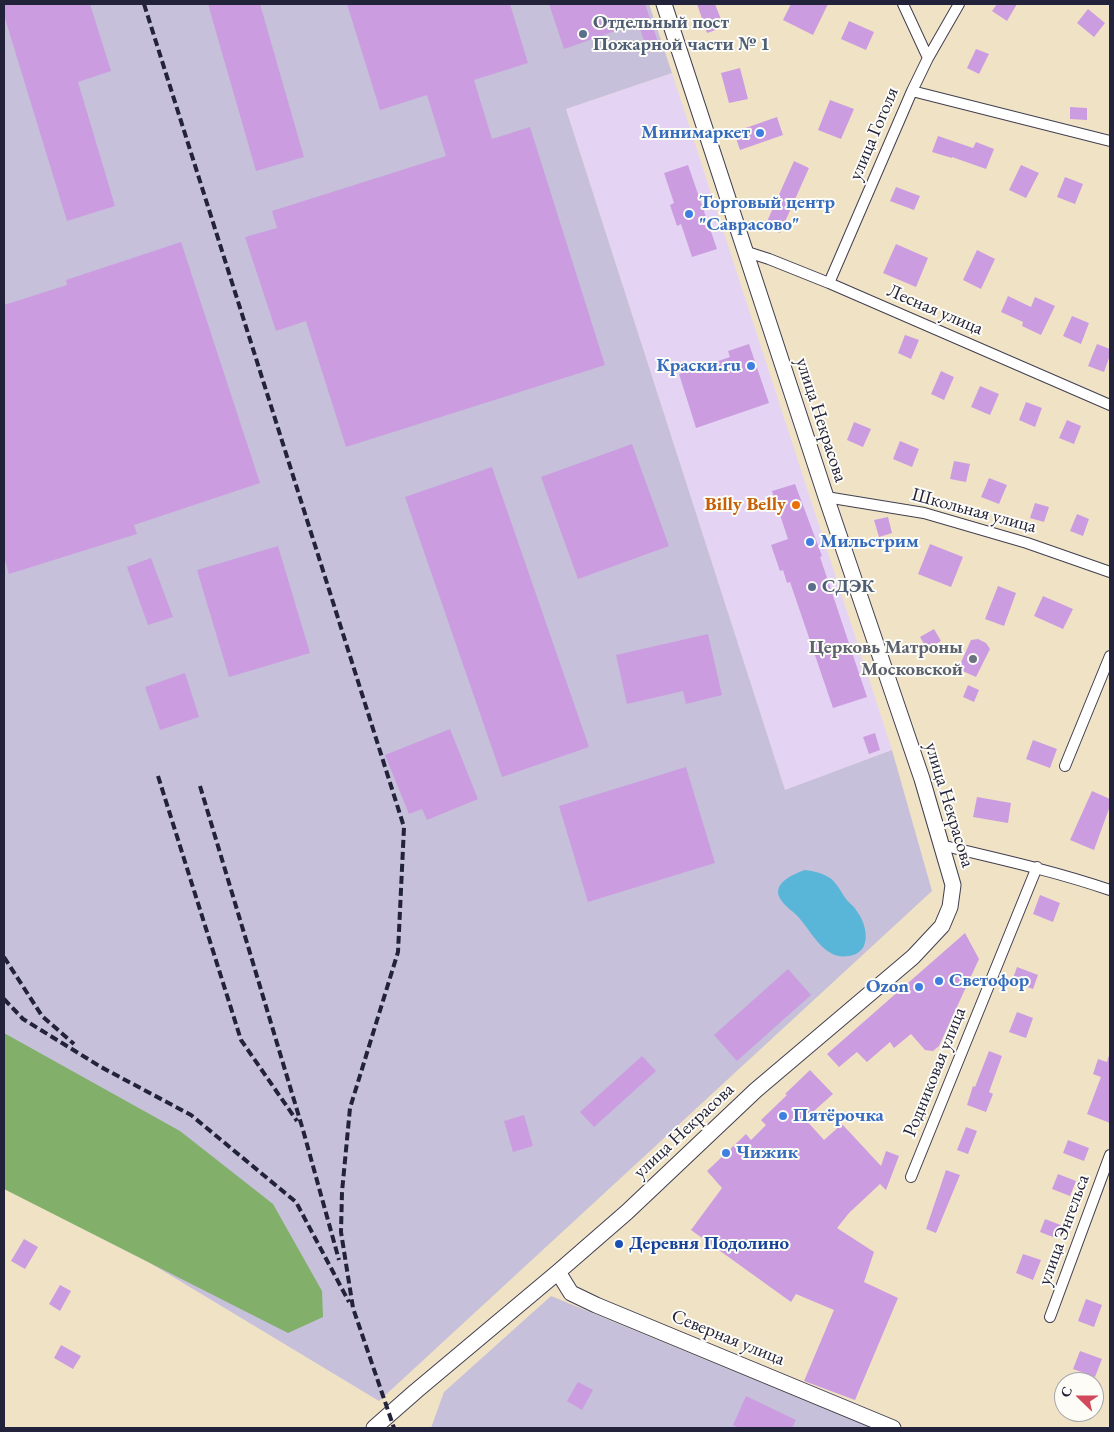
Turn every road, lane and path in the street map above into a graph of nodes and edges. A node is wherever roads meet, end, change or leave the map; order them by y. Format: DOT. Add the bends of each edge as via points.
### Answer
graph roads {
  1 [pos="664,4"];
  2 [pos="903,4"];
  3 [pos="959,4"];
  4 [pos="928,58"];
  5 [pos="912,91"];
  6 [pos="1110,141"];
  7 [pos="744,252"];
  8 [pos="830,283"];
  9 [pos="1110,405"];
  10 [pos="826,497"];
  11 [pos="1110,572"];
  12 [pos="1110,656"];
  13 [pos="1065,766"];
  14 [pos="941,847"];
  15 [pos="1037,868"];
  16 [pos="1110,890"];
  17 [pos="1110,1155"];
  18 [pos="911,1178"];
  19 [pos="558,1272"];
  20 [pos="1050,1317"];
  21 [pos="374,1428"];
  22 [pos="893,1428"];
  1 -- 7 [label="street, улица Некрасова"];
  2 -- 4 [label="street"];
  3 -- 4 [label="street, улица Гоголя"];
  4 -- 5 [label="street, улица Гоголя"];
  5 -- 6 [label="street"];
  5 -- 8 [label="street, улица Гоголя"];
  7 -- 8 [label="street, Лесная улица"];
  7 -- 10 [label="street, улица Некрасова"];
  8 -- 9 [label="street, Лесная улица"];
  10 -- 11 [label="street, Школьная улица" via="924,513 1027,543"];
  10 -- 14 [label="street, улица Некрасова" via="922,779"];
  12 -- 13 [label="street"];
  14 -- 15 [label="street"];
  14 -- 19 [label="street, улица Некрасова" via="953,885 950,907 942,926 913,957 756,1090"];
  15 -- 16 [label="street"];
  15 -- 18 [label="street, Родниковая улица"];
  17 -- 20 [label="street, улица Энгельса"];
  19 -- 21 [label="street, улица Некрасова"];
  19 -- 22 [label="street, Северная улица" via="571,1293 596,1305"];
}
